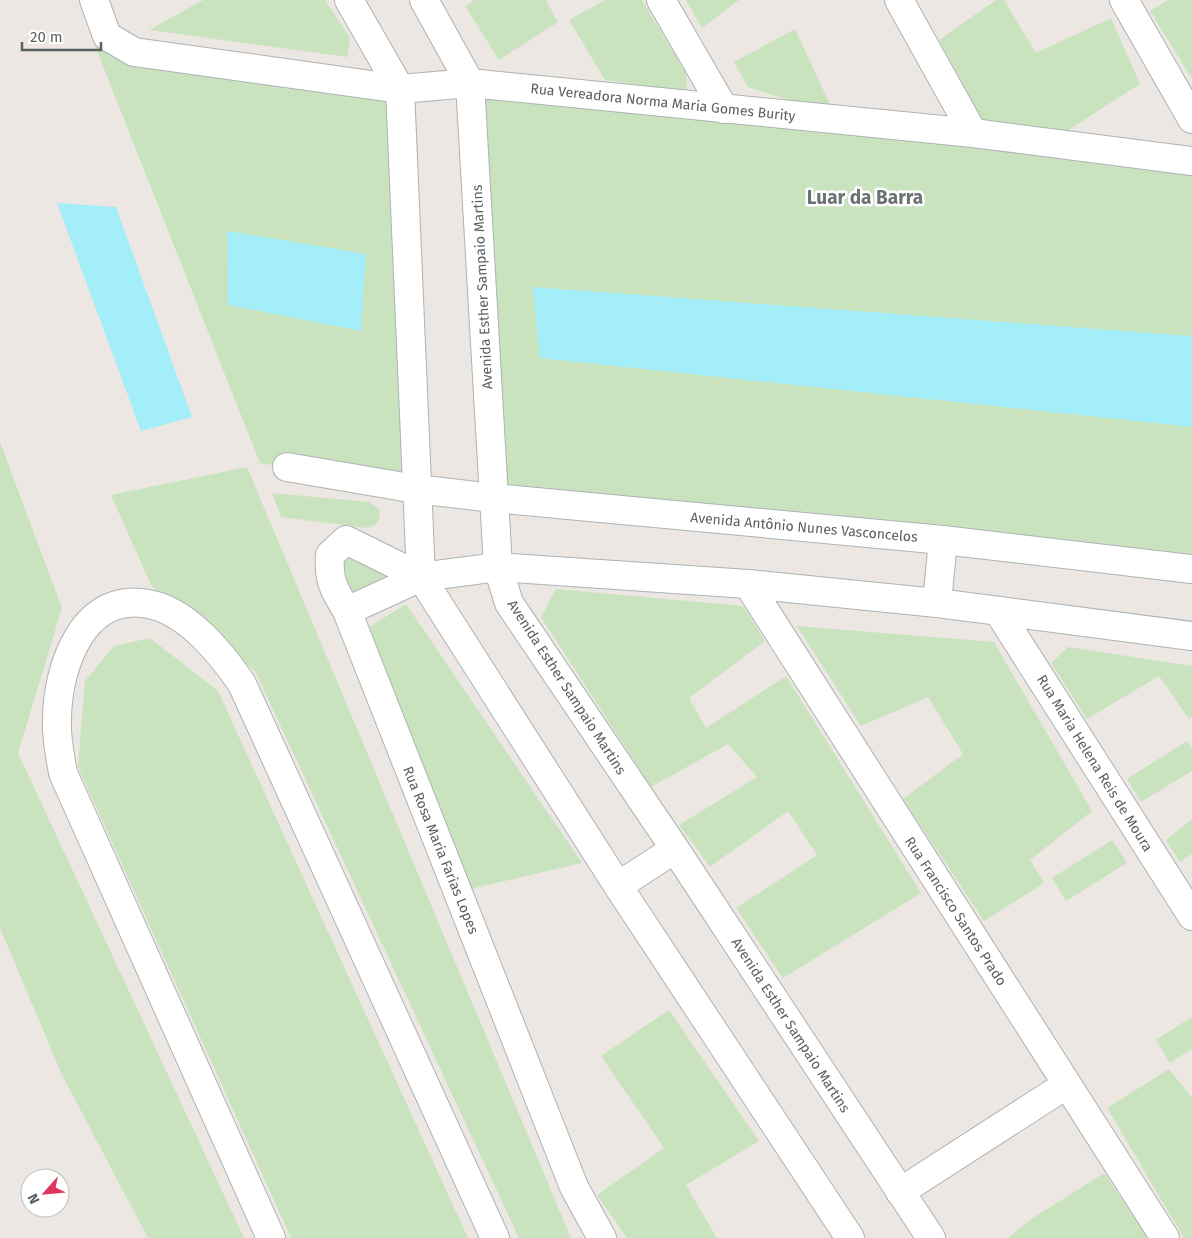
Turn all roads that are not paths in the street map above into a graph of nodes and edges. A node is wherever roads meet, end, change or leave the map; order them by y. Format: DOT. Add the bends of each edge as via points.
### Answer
graph roads {
  1 [pos="94,0"];
  2 [pos="349,0"];
  3 [pos="424,0"];
  4 [pos="662,0"];
  5 [pos="899,0"];
  6 [pos="1124,0"];
  7 [pos="470,83"];
  8 [pos="400,89"];
  9 [pos="724,108"];
  10 [pos="1192,119"];
  11 [pos="973,133"];
  12 [pos="1192,161"];
  13 [pos="287,467"];
  14 [pos="416,489"];
  15 [pos="493,498"];
  16 [pos="943,540"];
  17 [pos="498,568"];
  18 [pos="1192,569"];
  19 [pos="421,577"];
  20 [pos="748,584"];
  21 [pos="937,603"];
  22 [pos="998,610"];
  23 [pos="347,611"];
  24 [pos="1192,636"];
  25 [pos="675,849"];
  26 [pos="618,886"];
  27 [pos="1192,916"];
  28 [pos="1066,1084"];
  29 [pos="900,1192"];
  30 [pos="843,1236"];
  31 [pos="270,1238"];
  32 [pos="495,1238"];
  33 [pos="602,1238"];
  34 [pos="931,1238"];
  35 [pos="1164,1238"];
  1 -- 8 [label="street, Rua Vereadora Norma Maria Gomes Burity" via="107,36 134,52"];
  2 -- 8 [label="street"];
  3 -- 7 [label="street, Avenida Esther Sampaio Martins"];
  4 -- 9 [label="street"];
  5 -- 11 [label="street"];
  6 -- 10 [label="street"];
  7 -- 8 [label="street, Rua Vereadora Norma Maria Gomes Burity"];
  7 -- 9 [label="street, Rua Vereadora Norma Maria Gomes Burity"];
  7 -- 15 [label="street, Avenida Esther Sampaio Martins"];
  8 -- 14 [label="street"];
  9 -- 11 [label="street, Rua Vereadora Norma Maria Gomes Burity"];
  11 -- 12 [label="street, Rua Vereadora Norma Maria Gomes Burity"];
  13 -- 14 [label="street"];
  14 -- 15 [label="street, Avenida Antônio Nunes Vasconcelos"];
  14 -- 19 [label="street"];
  15 -- 16 [label="street, Avenida Antônio Nunes Vasconcelos"];
  15 -- 17 [label="street, Avenida Esther Sampaio Martins"];
  16 -- 18 [label="street, Avenida Antônio Nunes Vasconcelos"];
  16 -- 21 [label="street"];
  17 -- 19 [label="street"];
  17 -- 20 [label="street"];
  17 -- 25 [label="street, Avenida Esther Sampaio Martins" via="509,603"];
  19 -- 23 [label="street"];
  19 -- 23 [label="street, Rua Rosa Maria Farias Lopes" via="346,540 330,555 328,574"];
  19 -- 26 [label="street"];
  20 -- 21 [label="street"];
  20 -- 28 [label="street, Rua Francisco Santos Prado"];
  21 -- 22 [label="street"];
  22 -- 24 [label="street"];
  22 -- 27 [label="street, Rua Maria Helena Reis de Moura"];
  23 -- 33 [label="street, Rua Rosa Maria Farias Lopes" via="574,1187"];
  25 -- 26 [label="street"];
  25 -- 29 [label="street, Avenida Esther Sampaio Martins"];
  26 -- 30 [label="street"];
  28 -- 29 [label="street"];
  28 -- 35 [label="street, Rua Francisco Santos Prado"];
  29 -- 34 [label="street, Avenida Esther Sampaio Martins"];
  31 -- 32 [label="street" via="63,773 56,720 59,693 70,654 84,626 110,608 124,604 152,605 189,625 210,643 242,684"];
}
